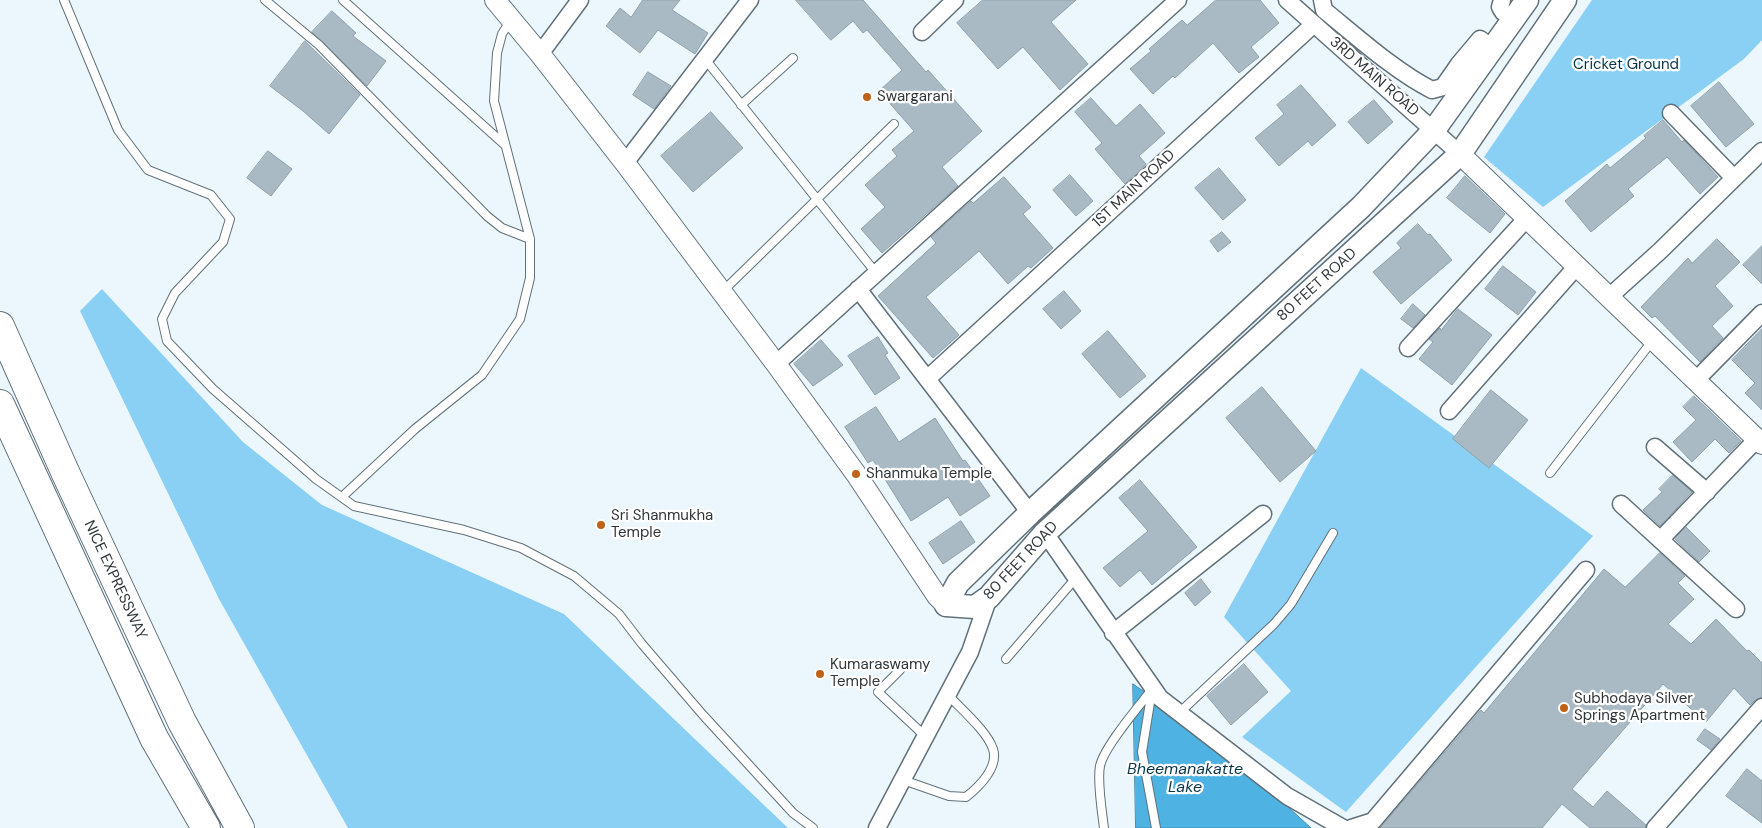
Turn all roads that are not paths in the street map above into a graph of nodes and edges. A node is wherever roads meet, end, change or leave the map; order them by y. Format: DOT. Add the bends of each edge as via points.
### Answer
graph roads {
  1 [pos="64,0"];
  2 [pos="265,0"];
  3 [pos="343,0"];
  4 [pos="495,0"];
  5 [pos="580,0"];
  6 [pos="750,0"];
  7 [pos="955,0"];
  8 [pos="1178,0"];
  9 [pos="1287,0"];
  10 [pos="1322,0"];
  11 [pos="1527,0"];
  12 [pos="1565,0"];
  13 [pos="1508,9"];
  14 [pos="511,19"];
  15 [pos="1314,24"];
  16 [pos="922,32"];
  17 [pos="1492,48"];
  18 [pos="540,54"];
  19 [pos="793,58"];
  20 [pos="704,60"];
  21 [pos="742,105"];
  22 [pos="1671,113"];
  23 [pos="894,124"];
  24 [pos="1434,130"];
  25 [pos="505,145"];
  26 [pos="1762,151"];
  27 [pos="1460,154"];
  28 [pos="625,163"];
  29 [pos="1734,178"];
  30 [pos="817,199"];
  31 [pos="1527,218"];
  32 [pos="530,238"];
  33 [pos="1577,266"];
  34 [pos="876,273"];
  35 [pos="858,289"];
  36 [pos="722,292"];
  37 [pos="1609,297"];
  38 [pos="1762,313"];
  39 [pos="0,326"];
  40 [pos="1654,340"];
  41 [pos="1408,348"];
  42 [pos="776,364"];
  43 [pos="927,379"];
  44 [pos="1696,380"];
  45 [pos="0,404"];
  46 [pos="1449,411"];
  47 [pos="1760,441"];
  48 [pos="1655,447"];
  49 [pos="1550,473"];
  50 [pos="1707,492"];
  51 [pos="342,497"];
  52 [pos="1621,504"];
  53 [pos="1030,513"];
  54 [pos="1263,514"];
  55 [pos="1045,533"];
  56 [pos="1333,533"];
  57 [pos="1660,540"];
  58 [pos="1586,570"];
  59 [pos="1075,579"];
  60 [pos="989,597"];
  61 [pos="946,604"];
  62 [pos="1736,610"];
  63 [pos="1114,633"];
  64 [pos="1006,659"];
  65 [pos="900,670"];
  66 [pos="1153,688"];
  67 [pos="948,695"];
  68 [pos="1762,707"];
  69 [pos="1179,713"];
  70 [pos="926,737"];
  71 [pos="903,780"];
  72 [pos="206,828"];
  73 [pos="240,828"];
  74 [pos="813,828"];
  75 [pos="877,828"];
  76 [pos="1104,828"];
  77 [pos="1156,828"];
  78 [pos="1343,828"];
  79 [pos="1351,828"];
  80 [pos="1655,828"];
  1 -- 51 [label="lane" via="118,130 148,170 211,195 230,219 223,242 175,293 162,319 167,341 213,389 316,479"];
  2 -- 32 [label="lane" via="319,45 487,216 502,228"];
  3 -- 25 [label="lane"];
  4 -- 14 [label="street"];
  5 -- 18 [label="street"];
  6 -- 20 [label="street"];
  7 -- 16 [label="street"];
  8 -- 34 [label="street"];
  9 -- 15 [label="street"];
  10 -- 17 [label="street" via="1324,10 1432,90 1443,87 1480,39"];
  11 -- 13 [label="main road, 80 FEET ROAD"];
  12 -- 27 [label="main road, 80 FEET ROAD"];
  13 -- 17 [label="main road, 80 FEET ROAD"];
  14 -- 18 [label="street"];
  14 -- 25 [label="lane" via="502,34 497,53 494,102"];
  15 -- 24 [label="street, 3RD MAIN ROAD"];
  15 -- 43 [label="street, 1ST MAIN ROAD"];
  17 -- 24 [label="main road, 80 FEET ROAD"];
  18 -- 28 [label="street"];
  19 -- 21 [label="lane"];
  20 -- 21 [label="lane"];
  20 -- 28 [label="street"];
  21 -- 30 [label="lane"];
  22 -- 29 [label="street"];
  23 -- 30 [label="lane"];
  24 -- 27 [label="street, 3RD MAIN ROAD"];
  24 -- 53 [label="main road, 80 FEET ROAD" via="1361,207"];
  25 -- 32 [label="lane"];
  26 -- 29 [label="street"];
  27 -- 31 [label="street"];
  27 -- 55 [label="main road, 80 FEET ROAD"];
  28 -- 36 [label="street"];
  29 -- 37 [label="street"];
  30 -- 34 [label="lane"];
  30 -- 36 [label="lane"];
  31 -- 33 [label="street"];
  31 -- 41 [label="street"];
  32 -- 51 [label="lane" via="530,278 520,319 482,375 415,429"];
  33 -- 37 [label="street"];
  33 -- 46 [label="street"];
  34 -- 35 [label="street"];
  35 -- 42 [label="street"];
  35 -- 43 [label="street"];
  36 -- 42 [label="street"];
  37 -- 40 [label="street"];
  38 -- 44 [label="street"];
  39 -- 73 [label="highway, NICE EXPRESSWAY" via="179,717"];
  40 -- 44 [label="street"];
  40 -- 49 [label="lane"];
  42 -- 61 [label="street" via="856,474 937,596"];
  43 -- 53 [label="street"];
  44 -- 47 [label="street"];
  45 -- 72 [label="highway, NICE EXPRESSWAY" via="154,738"];
  47 -- 50 [label="street"];
  48 -- 50 [label="street"];
  50 -- 57 [label="street"];
  51 -- 74 [label="lane" via="354,506 464,530 522,548 574,576 619,614 702,715 793,812"];
  52 -- 57 [label="street"];
  53 -- 61 [label="main road, 80 FEET ROAD" via="958,583"];
  54 -- 63 [label="street"];
  55 -- 59 [label="street"];
  55 -- 60 [label="main road, 80 FEET ROAD"];
  56 -- 69 [label="lane" via="1291,604 1274,624"];
  57 -- 62 [label="street"];
  58 -- 79 [label="street" via="1373,821"];
  59 -- 63 [label="street"];
  59 -- 64 [label="lane"];
  60 -- 61 [label="main road, 80 FEET ROAD" via="975,607"];
  60 -- 67 [label="street" via="970,652"];
  63 -- 66 [label="street"];
  65 -- 70 [label="lane" via="878,692"];
  66 -- 69 [label="street"];
  66 -- 76 [label="lane" via="1110,745 1100,765"];
  66 -- 77 [label="lane" via="1142,752"];
  67 -- 70 [label="street"];
  67 -- 71 [label="lane" via="984,734 993,749 992,765 979,787 966,797 949,796"];
  68 -- 80 [label="street"];
  69 -- 78 [label="street" via="1288,796"];
  70 -- 71 [label="street"];
  71 -- 75 [label="street"];
}
